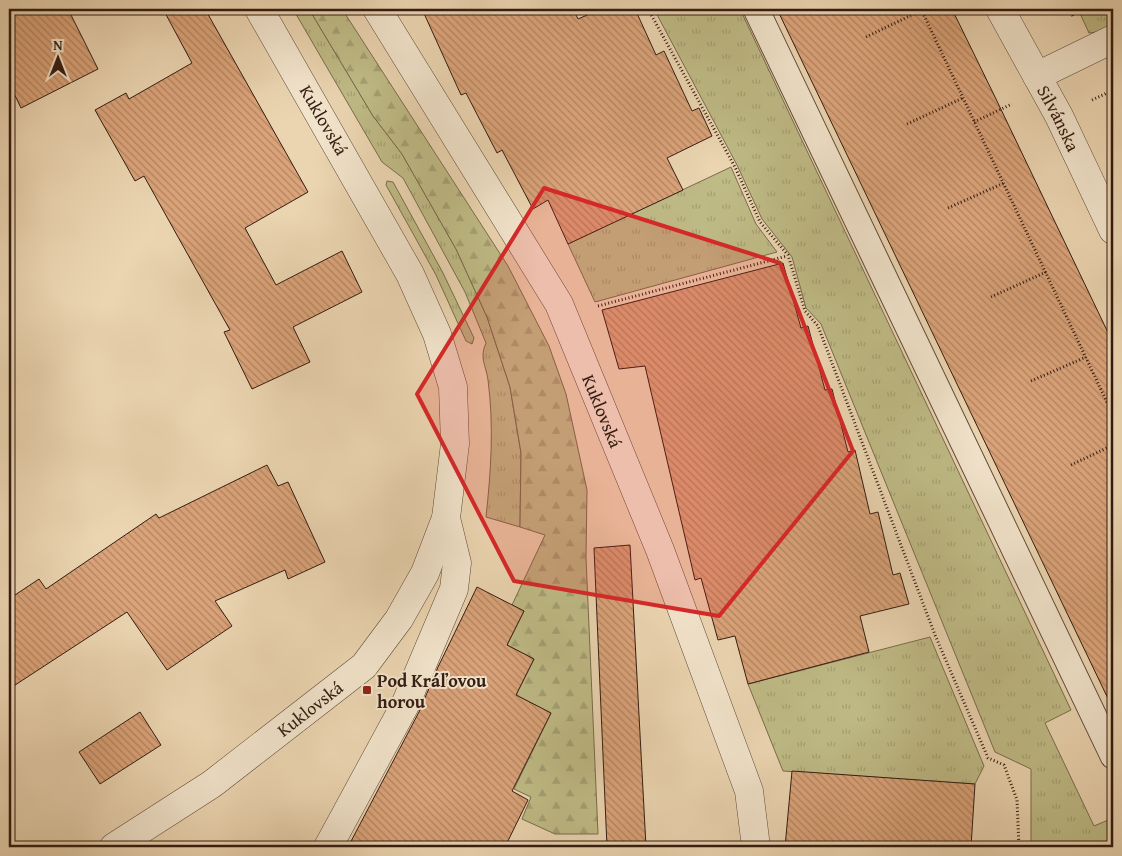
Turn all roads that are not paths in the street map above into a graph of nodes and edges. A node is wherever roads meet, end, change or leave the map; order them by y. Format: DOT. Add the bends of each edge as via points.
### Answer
graph roads {
  1 [pos="260,9"];
  2 [pos="376,9"];
  3 [pos="756,9"];
  4 [pos="1000,9"];
  5 [pos="1113,39"];
  6 [pos="1037,76"];
  7 [pos="1113,230"];
  8 [pos="446,518"];
  9 [pos="1113,756"];
  10 [pos="114,847"];
  11 [pos="328,847"];
  12 [pos="756,847"];
  1 -- 8 [label="street, Kuklovská" via="380,218 437,334 453,387 456,444"];
  2 -- 12 [label="street, Kuklovská" via="558,304 660,550 749,791"];
  3 -- 9 [label="lane"];
  4 -- 6 [label="street, Silvánska"];
  5 -- 6 [label="street"];
  6 -- 7 [label="street, Silvánska"];
  8 -- 10 [label="street, Kuklovská" via="425,573 399,619 364,666 212,784"];
  8 -- 11 [label="street, Kuklovská" via="457,563 454,589 405,705"];
}
